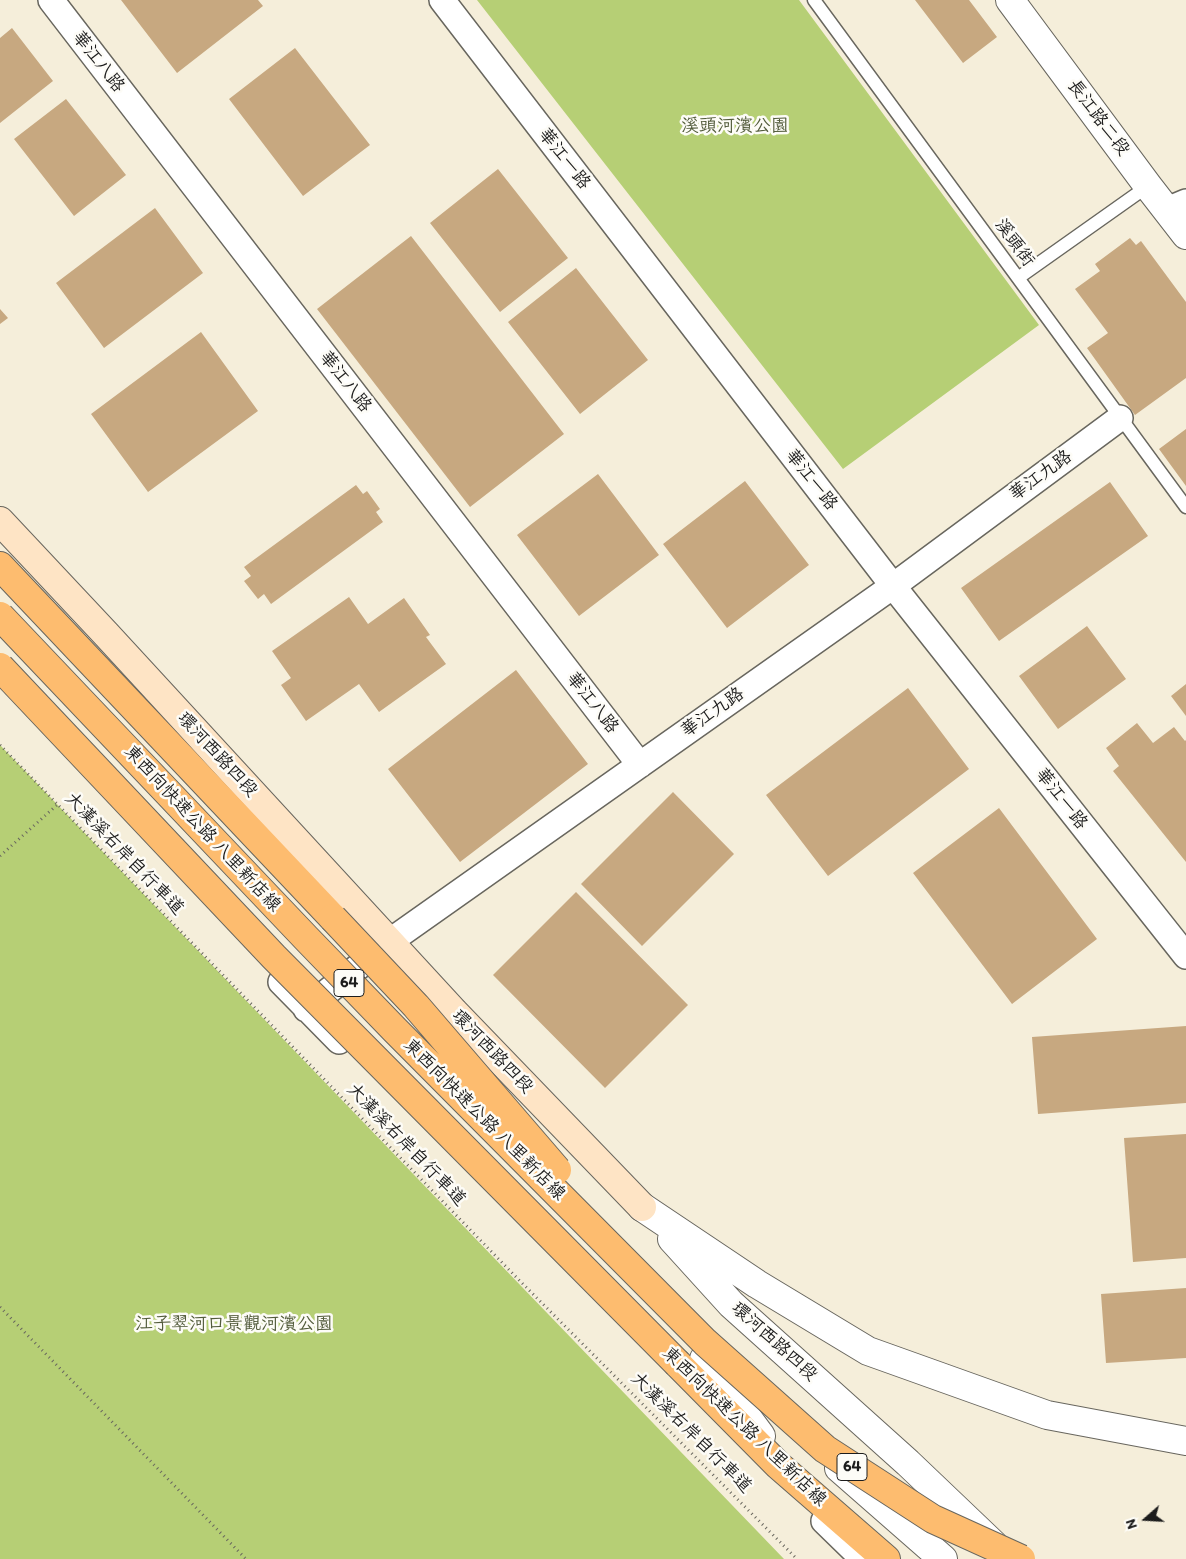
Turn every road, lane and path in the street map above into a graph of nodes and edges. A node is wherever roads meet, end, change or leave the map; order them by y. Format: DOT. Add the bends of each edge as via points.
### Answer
graph roads {
  1 [pos="51,0"];
  2 [pos="442,0"];
  3 [pos="814,0"];
  4 [pos="1010,0"];
  5 [pos="1148,186"];
  6 [pos="1176,206"];
  7 [pos="1186,235"];
  8 [pos="1018,278"];
  9 [pos="1120,418"];
  10 [pos="1186,506"];
  11 [pos="0,521"];
  12 [pos="0,566"];
  13 [pos="893,586"];
  14 [pos="0,616"];
  15 [pos="0,625"];
  16 [pos="0,667"];
  17 [pos="0,680"];
  18 [pos="0,745"];
  19 [pos="640,765"];
  20 [pos="57,805"];
  21 [pos="0,856"];
  22 [pos="389,942"];
  23 [pos="1186,956"];
  24 [pos="338,984"];
  25 [pos="306,1008"];
  26 [pos="642,1207"];
  27 [pos="0,1307"];
  28 [pos="704,1350"];
  29 [pos="1186,1441"];
  30 [pos="246,1559"];
  31 [pos="797,1559"];
  32 [pos="863,1559"];
  33 [pos="886,1559"];
  34 [pos="897,1559"];
  35 [pos="943,1559"];
  36 [pos="1008,1559"];
  37 [pos="1021,1559"];
  1 -- 19 [label="street, 華江八路"];
  2 -- 13 [label="street, 華江一路"];
  3 -- 8 [label="lane, 溪頭街"];
  4 -- 5 [label="street, 長江路二段"];
  5 -- 6 [label="street, 長江路二段"];
  5 -- 8 [label="lane"];
  6 -- 7 [label="street, 長江路二段"];
  8 -- 9 [label="lane, 溪頭街"];
  9 -- 10 [label="lane, 溪頭街"];
  9 -- 13 [label="street, 華江九路"];
  11 -- 22 [label="main road, 環河西路四段"];
  12 -- 28 [label="highway, bridge" via="416,1006"];
  13 -- 19 [label="street, 華江九路"];
  13 -- 23 [label="street, 華江一路"];
  14 -- 28 [label="highway, 東西向快速公路 八里新店線 / 64, bridge" via="312,946"];
  15 -- 24 [label="main road"];
  16 -- 33 [label="highway, 東西向快速公路 八里新店線 / 64, bridge" via="274,958 778,1465"];
  17 -- 25 [label="street"];
  18 -- 20 [label="path, 大漢溪右岸自行車道"];
  19 -- 22 [label="street, 華江九路"];
  20 -- 21 [label="path"];
  20 -- 31 [label="path, 大漢溪右岸自行車道" via="504,1265"];
  22 -- 24 [label="street, 華江九路"];
  22 -- 26 [label="main road, 環河西路四段"];
  24 -- 25 [label="street, 華江九路"];
  24 -- 28 [label="main road"];
  25 -- 32 [label="street"];
  26 -- 29 [label="street" via="757,1284 868,1351 1047,1415"];
  26 -- 36 [label="street, 環河西路四段" via="731,1304 908,1463"];
  27 -- 30 [label="path"];
  28 -- 34 [label="street" via="763,1438"];
  28 -- 35 [label="street"];
  28 -- 37 [label="highway, 東西向快速公路 八里新店線 / 64, bridge" via="825,1449 933,1519"];
}
